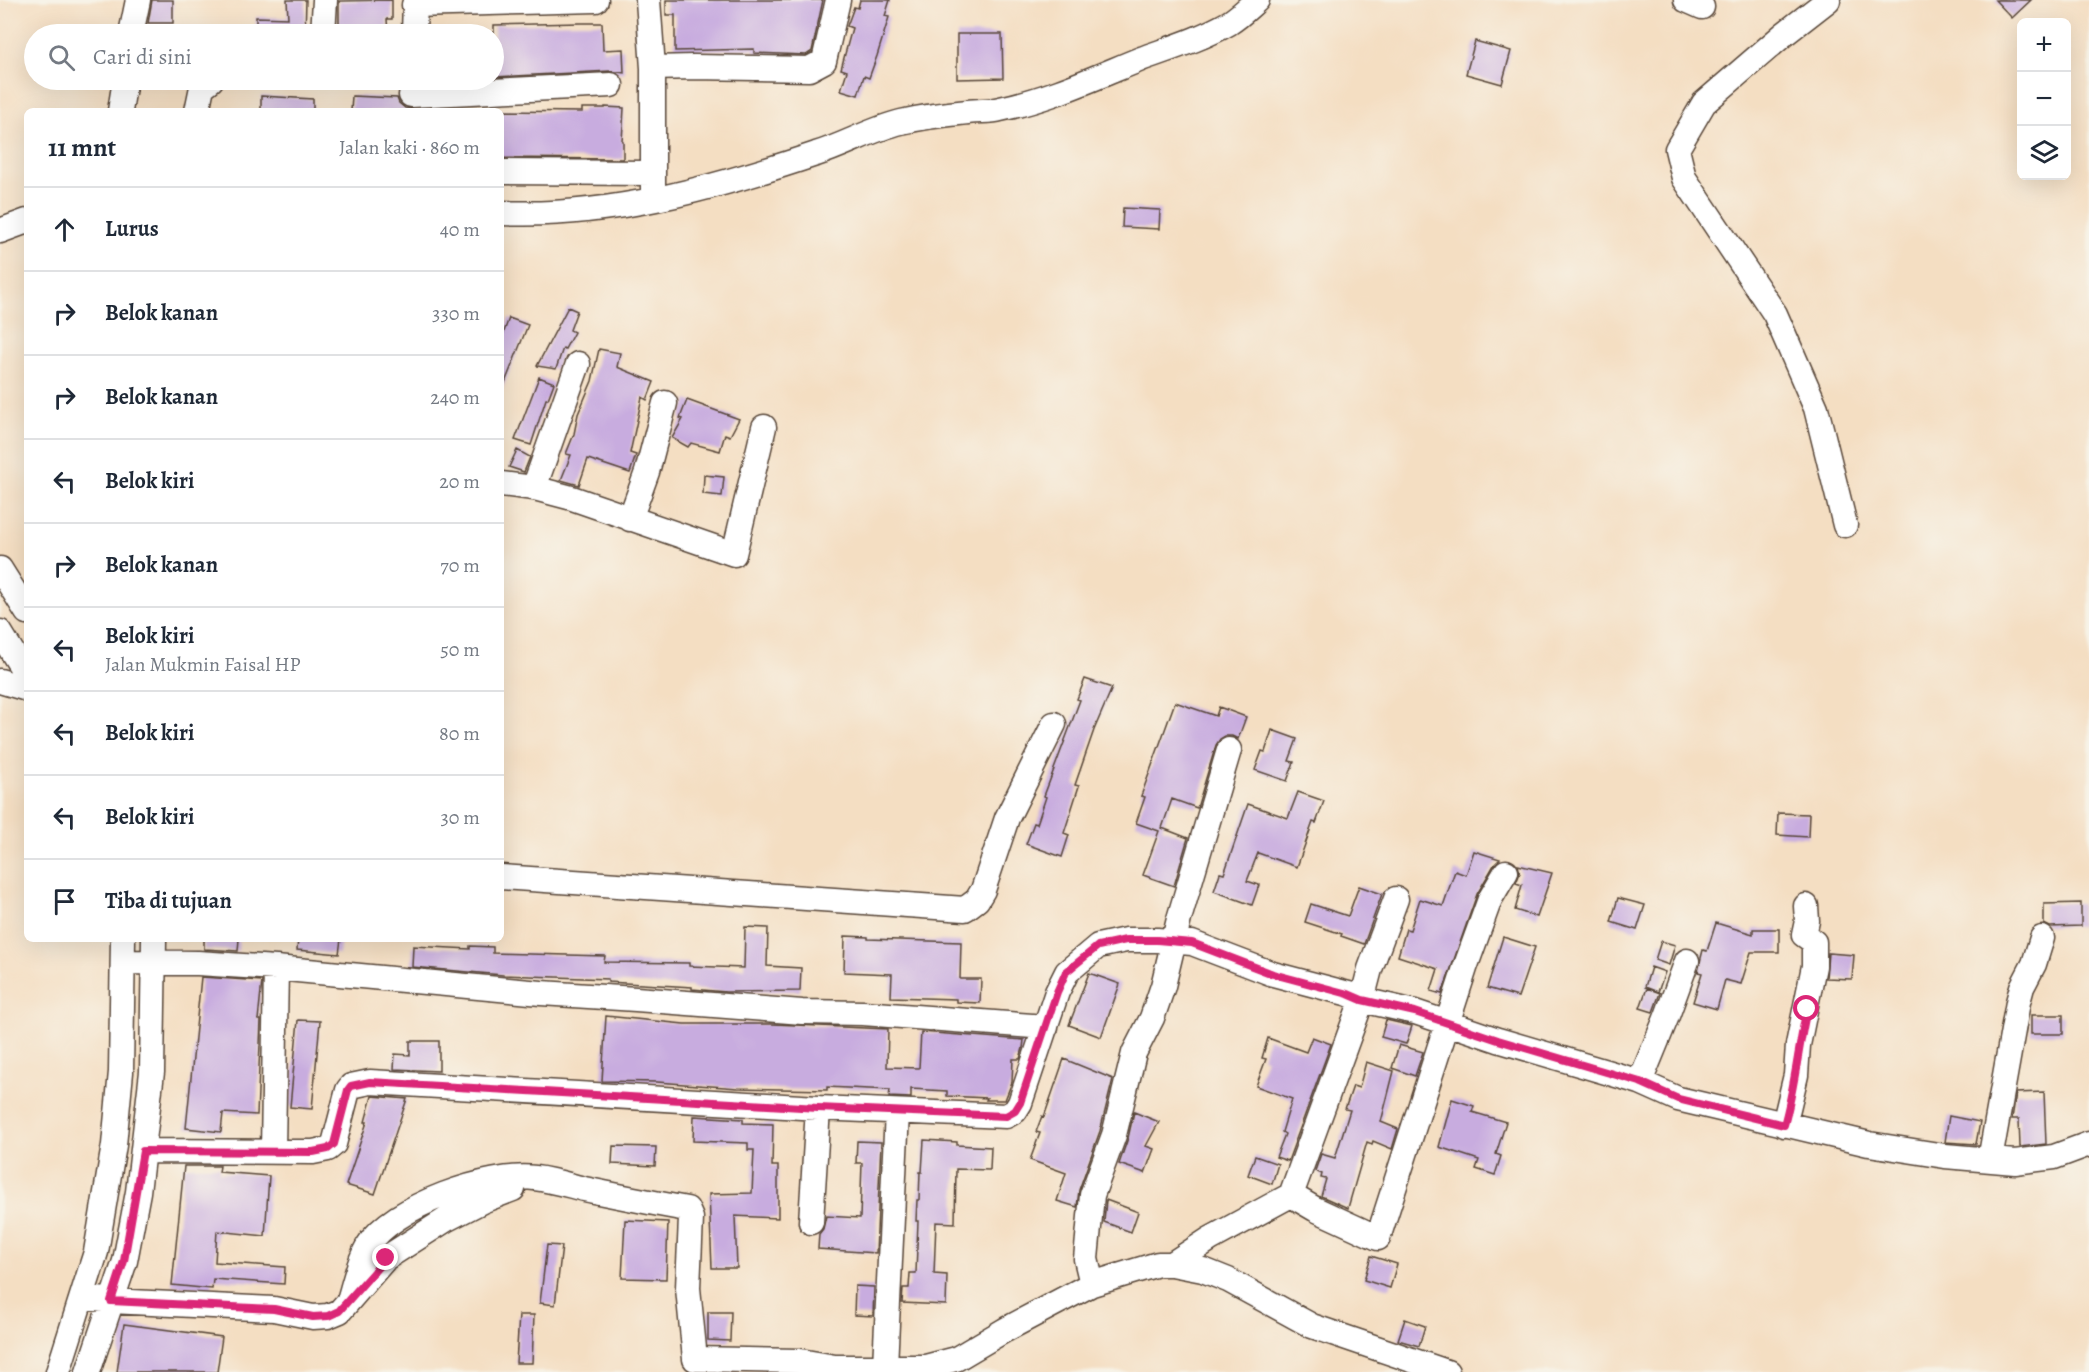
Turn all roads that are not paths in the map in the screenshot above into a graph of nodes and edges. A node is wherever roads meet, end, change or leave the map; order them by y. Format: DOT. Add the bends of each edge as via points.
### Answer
graph roads {
  1 [pos="138,0"];
  2 [pos="325,0"];
  3 [pos="596,0"];
  4 [pos="648,0"];
  5 [pos="838,0"];
  6 [pos="1257,0"];
  7 [pos="1828,0"];
  8 [pos="414,2"];
  9 [pos="133,24"];
  10 [pos="324,24"];
  11 [pos="414,24"];
  12 [pos="653,68"];
  13 [pos="612,85"];
  14 [pos="123,90"];
  15 [pos="201,90"];
  16 [pos="411,95"];
  17 [pos="120,108"];
  18 [pos="198,108"];
  19 [pos="504,172"];
  20 [pos="652,172"];
  21 [pos="653,199"];
  22 [pos="504,213"];
  23 [pos="24,222"];
  24 [pos="0,231"];
  25 [pos="578,364"];
  26 [pos="665,403"];
  27 [pos="764,427"];
  28 [pos="504,484"];
  29 [pos="534,488"];
  30 [pos="630,519"];
  31 [pos="1845,525"];
  32 [pos="0,569"];
  33 [pos="24,607"];
  34 [pos="0,632"];
  35 [pos="24,671"];
  36 [pos="0,681"];
  37 [pos="24,688"];
  38 [pos="1054,724"];
  39 [pos="1229,750"];
  40 [pos="1506,872"];
  41 [pos="504,877"];
  42 [pos="1396,899"];
  43 [pos="1806,906"];
  44 [pos="2042,938"];
  45 [pos="1174,942"];
  46 [pos="123,951"];
  47 [pos="154,951"];
  48 [pos="1686,961"];
  49 [pos="276,968"];
  50 [pos="1362,1000"];
  51 [pos="1448,1024"];
  52 [pos="1047,1027"];
  53 [pos="1640,1082"];
  54 [pos="818,1108"];
  55 [pos="897,1112"];
  56 [pos="1784,1125"];
  57 [pos="2089,1144"];
  58 [pos="273,1150"];
  59 [pos="143,1151"];
  60 [pos="1990,1160"];
  61 [pos="1291,1195"];
  62 [pos="811,1222"];
  63 [pos="1172,1264"];
  64 [pos="1092,1284"];
  65 [pos="82,1297"];
  66 [pos="111,1301"];
  67 [pos="885,1366"];
  68 [pos="58,1372"];
  69 [pos="88,1372"];
  70 [pos="1447,1372"];
  1 -- 9 [label="street"];
  2 -- 10 [label="street"];
  3 -- 8 [label="street"];
  4 -- 12 [label="street"];
  5 -- 12 [label="street" via="824,61 809,69"];
  6 -- 21 [label="street" via="1231,22 1200,38 1054,94 997,110 899,123 818,154"];
  7 -- 31 [label="street" via="1704,103 1677,149 1684,178 1775,314 1816,408"];
  8 -- 11 [label="street"];
  12 -- 20 [label="street"];
  13 -- 16 [label="street"];
  14 -- 17 [label="street"];
  15 -- 18 [label="street"];
  19 -- 20 [label="street"];
  20 -- 21 [label="street"];
  21 -- 22 [label="street" via="589,210"];
  23 -- 24 [label="street"];
  25 -- 29 [label="street"];
  26 -- 30 [label="street"];
  27 -- 30 [label="street" via="734,554"];
  28 -- 29 [label="street"];
  29 -- 30 [label="street"];
  32 -- 33 [label="street"];
  34 -- 35 [label="street"];
  36 -- 37 [label="street"];
  38 -- 41 [label="street" via="1007,818 983,890 965,909"];
  39 -- 45 [label="street"];
  40 -- 51 [label="street" via="1490,899"];
  42 -- 50 [label="street"];
  43 -- 56 [label="street" via="1804,935 1814,942 1814,966"];
  44 -- 60 [label="street" via="2018,1002"];
  45 -- 50 [label="street" via="1192,943 1273,974"];
  45 -- 52 [label="street" via="1126,940 1098,946 1066,972"];
  45 -- 64 [label="street" via="1152,1018 1134,1053 1114,1135 1092,1195 1086,1259"];
  46 -- 47 [label="street"];
  46 -- 65 [label="street" via="121,1072 114,1145 96,1252"];
  47 -- 49 [label="street" via="198,963"];
  47 -- 59 [label="street" via="152,1072"];
  48 -- 53 [label="street"];
  49 -- 52 [label="street" via="541,993"];
  49 -- 58 [label="street"];
  50 -- 51 [label="street"];
  50 -- 61 [label="street"];
  51 -- 53 [label="street"];
  51 -- 61 [label="street" via="1378,1238"];
  52 -- 55 [label="street" via="1015,1111 1006,1116"];
  53 -- 56 [label="street" via="1678,1099"];
  54 -- 55 [label="street"];
  54 -- 58 [label="street" via="370,1082 348,1090 334,1144 328,1149"];
  54 -- 62 [label="street"];
  55 -- 67 [label="street"];
  56 -- 60 [label="street" via="1869,1144"];
  57 -- 60 [label="street" via="2054,1157 2015,1162"];
  58 -- 59 [label="street"];
  59 -- 66 [label="street" via="124,1261"];
  61 -- 63 [label="street"];
  63 -- 64 [label="street" via="1158,1264"];
  63 -- 70 [label="street" via="1228,1280 1312,1326"];
  64 -- 67 [label="street" via="956,1359 925,1367"];
  65 -- 66 [label="street"];
  65 -- 68 [label="street"];
  66 -- 67 [label="street" via="274,1309 328,1316 339,1311 350,1297 369,1244 395,1219 433,1198 500,1178 534,1178 687,1209 691,1218 688,1288 695,1359"];
  66 -- 69 [label="street"];
}
